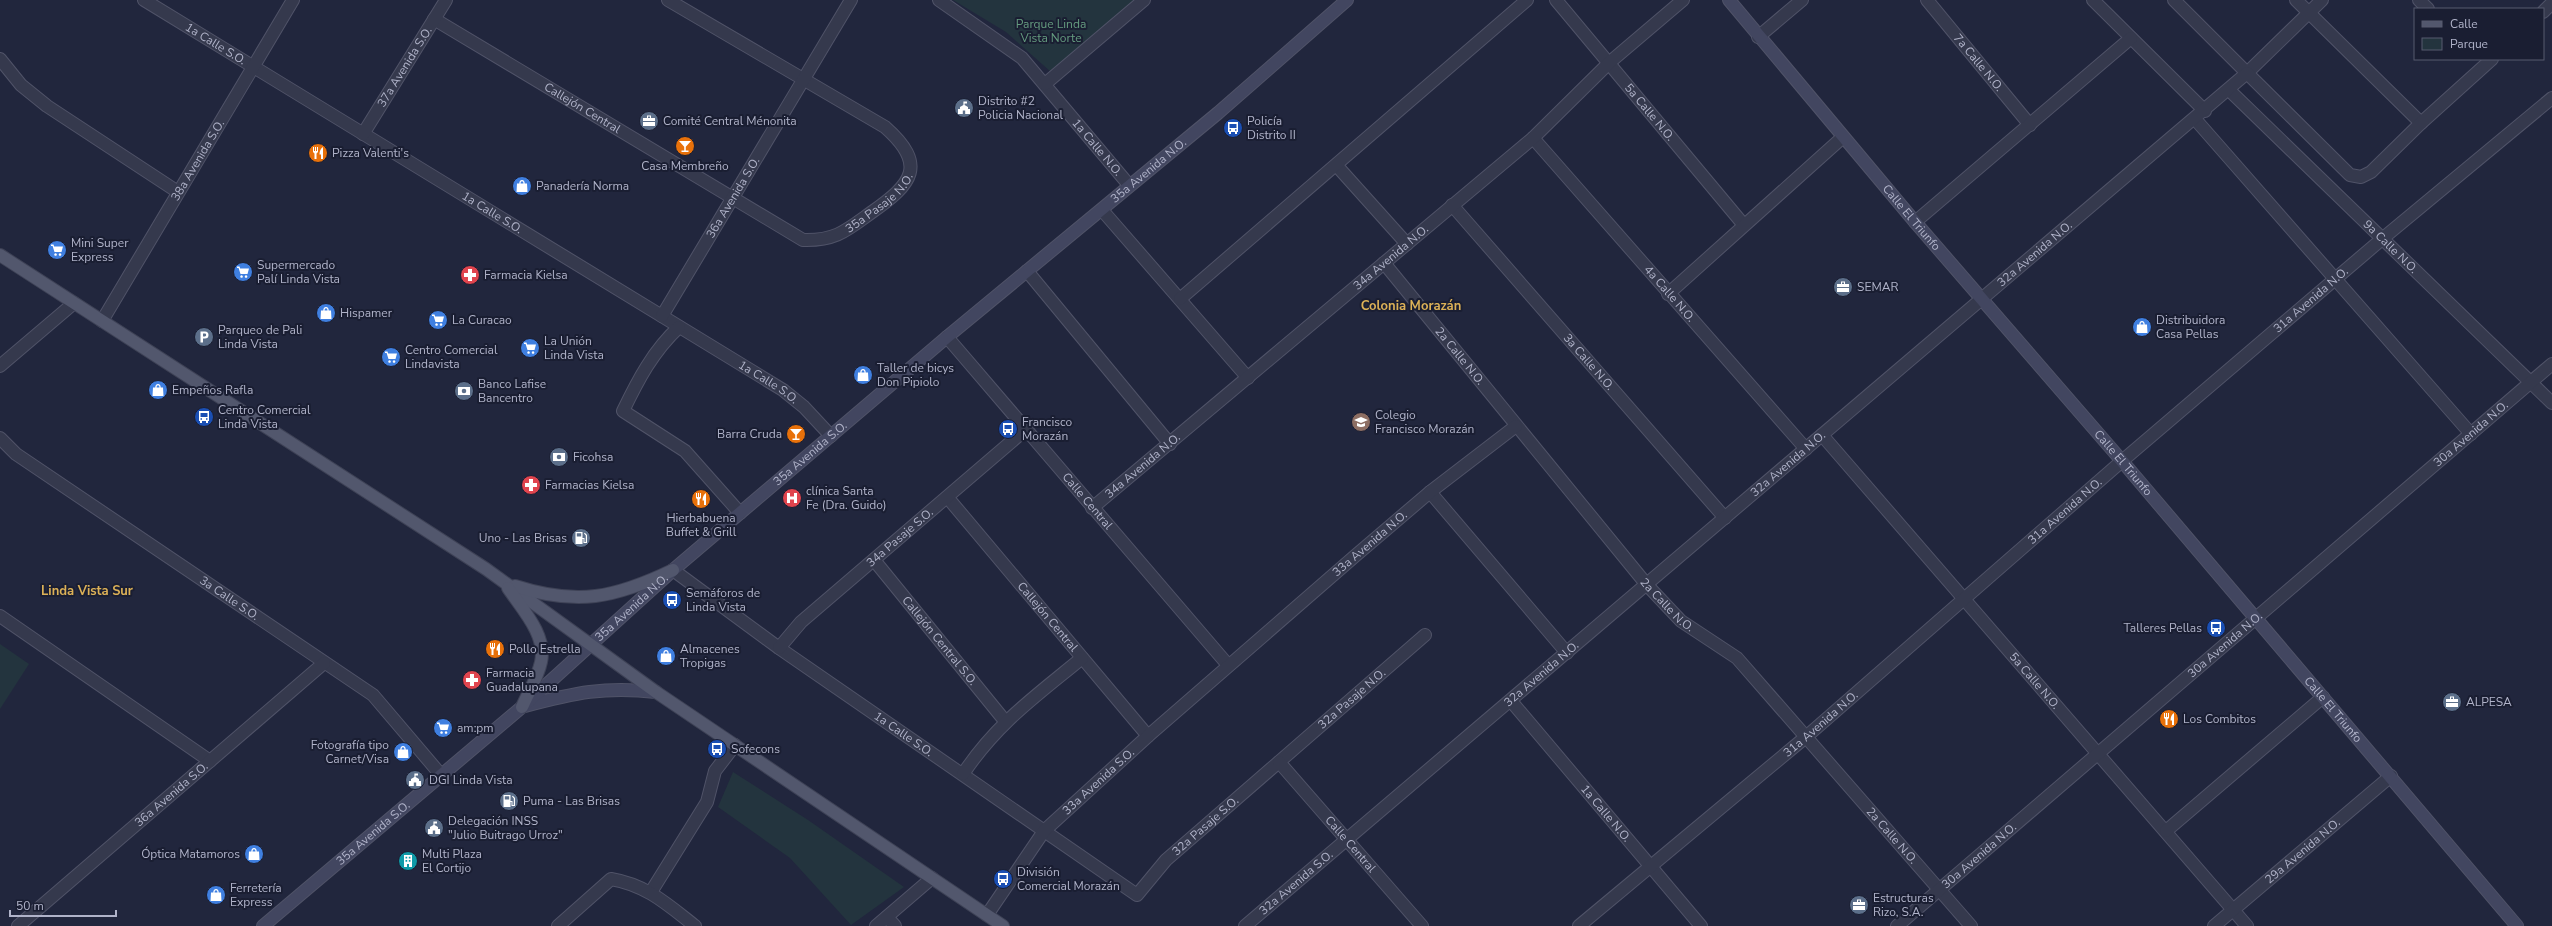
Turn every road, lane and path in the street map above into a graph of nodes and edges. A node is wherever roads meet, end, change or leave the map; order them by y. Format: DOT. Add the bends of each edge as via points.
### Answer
graph roads {
  1 [pos="144,0"];
  2 [pos="293,0"];
  3 [pos="446,0"];
  4 [pos="668,0"];
  5 [pos="851,0"];
  6 [pos="939,0"];
  7 [pos="1144,0"];
  8 [pos="1347,0"];
  9 [pos="1527,0"];
  10 [pos="1556,0"];
  11 [pos="1683,0"];
  12 [pos="1729,0"];
  13 [pos="1802,0"];
  14 [pos="1927,0"];
  15 [pos="2093,0"];
  16 [pos="2174,0"];
  17 [pos="2296,0"];
  18 [pos="2322,0"];
  19 [pos="2419,0"];
  20 [pos="2427,8"];
  21 [pos="2308,12"];
  22 [pos="434,19"];
  23 [pos="1758,37"];
  24 [pos="2131,38"];
  25 [pos="0,59"];
  26 [pos="1610,62"];
  27 [pos="2483,62"];
  28 [pos="253,67"];
  29 [pos="2247,73"];
  30 [pos="802,78"];
  31 [pos="1045,84"];
  32 [pos="2229,90"];
  33 [pos="2552,98"];
  34 [pos="2205,111"];
  35 [pos="2195,119"];
  36 [pos="2421,123"];
  37 [pos="2030,125"];
  38 [pos="362,134"];
  39 [pos="1843,137"];
  40 [pos="1532,138"];
  41 [pos="1337,166"];
  42 [pos="1129,185"];
  43 [pos="178,192"];
  44 [pos="731,197"];
  45 [pos="1452,205"];
  46 [pos="1102,210"];
  47 [pos="1915,222"];
  48 [pos="1743,224"];
  49 [pos="2382,239"];
  50 [pos="1407,244"];
  51 [pos="0,255"];
  52 [pos="1384,263"];
  53 [pos="1027,271"];
  54 [pos="2337,278"];
  55 [pos="1668,294"];
  56 [pos="1180,299"];
  57 [pos="1982,299"];
  58 [pos="74,303"];
  59 [pos="662,316"];
  60 [pos="102,321"];
  61 [pos="678,327"];
  62 [pos="947,337"];
  63 [pos="2552,364"];
  64 [pos="0,366"];
  65 [pos="1248,378"];
  66 [pos="2531,383"];
  67 [pos="2552,403"];
  68 [pos="1516,426"];
  69 [pos="1025,430"];
  70 [pos="2471,434"];
  71 [pos="1822,435"];
  72 [pos="830,436"];
  73 [pos="0,438"];
  74 [pos="1170,444"];
  75 [pos="1806,449"];
  76 [pos="2122,461"];
  77 [pos="1430,492"];
  78 [pos="948,498"];
  79 [pos="1092,508"];
  80 [pos="740,513"];
  81 [pos="1725,518"];
  82 [pos="874,560"];
  83 [pos="673,570"];
  84 [pos="504,582"];
  85 [pos="1647,585"];
  86 [pos="1965,599"];
  87 [pos="0,616"];
  88 [pos="2257,620"];
  89 [pos="1425,635"];
  90 [pos="591,645"];
  91 [pos="779,648"];
  92 [pos="1567,653"];
  93 [pos="1082,658"];
  94 [pos="324,663"];
  95 [pos="1228,665"];
  96 [pos="656,692"];
  97 [pos="2323,697"];
  98 [pos="1511,701"];
  99 [pos="522,707"];
  100 [pos="1005,721"];
  101 [pos="1148,736"];
  102 [pos="1807,736"];
  103 [pos="735,745"];
  104 [pos="2100,753"];
  105 [pos="210,761"];
  106 [pos="1279,762"];
  107 [pos="963,774"];
  108 [pos="442,775"];
  109 [pos="2390,776"];
  110 [pos="1044,831"];
  111 [pos="2166,831"];
  112 [pos="1348,840"];
  113 [pos="1651,866"];
  114 [pos="932,878"];
  115 [pos="1940,890"];
  116 [pos="650,892"];
  117 [pos="1137,895"];
  118 [pos="2233,910"];
  119 [pos="987,915"];
  120 [pos="887,917"];
  121 [pos="18,926"];
  122 [pos="263,926"];
  123 [pos="558,926"];
  124 [pos="696,926"];
  125 [pos="876,926"];
  126 [pos="895,926"];
  127 [pos="1003,926"];
  128 [pos="1245,926"];
  129 [pos="1422,926"];
  130 [pos="1579,926"];
  131 [pos="1701,926"];
  132 [pos="1897,926"];
  133 [pos="1971,926"];
  134 [pos="2214,926"];
  135 [pos="2247,926"];
  136 [pos="2517,926"];
  1 -- 28 [label="street, 1a Calle S.O."];
  2 -- 28 [label="street, 38a Avenida S.O."];
  3 -- 22 [label="street, 37a Avenida S.O."];
  4 -- 30 [label="street, 35a Pasaje N.O."];
  5 -- 30 [label="street, 36a Avenida S.O."];
  6 -- 31 [label="street, 1a Calle N.O." via="1022,58"];
  7 -- 31 [label="street"];
  8 -- 42 [label="main road, 35a Avenida N.O." via="1218,113"];
  9 -- 41 [label="street"];
  10 -- 26 [label="street, 5a Calle N.O."];
  11 -- 26 [label="street, 34a Avenida N.O."];
  12 -- 23 [label="main road, Calle El Triunfo"];
  13 -- 23 [label="street"];
  14 -- 37 [label="street, 7a Calle N.O."];
  15 -- 24 [label="street"];
  16 -- 29 [label="street"];
  17 -- 21 [label="street"];
  18 -- 21 [label="street, 32a Avenida N.O."];
  19 -- 20 [label="street"];
  21 -- 29 [label="street, 32a Avenida N.O."];
  21 -- 36 [label="street"];
  22 -- 38 [label="street, 37a Avenida S.O."];
  22 -- 44 [label="street, Callejón Central"];
  23 -- 39 [label="main road, Calle El Triunfo"];
  24 -- 34 [label="street"];
  24 -- 37 [label="street"];
  25 -- 43 [label="street" via="21,85 47,106"];
  26 -- 40 [label="street, 34a Avenida N.O."];
  26 -- 48 [label="street, 5a Calle N.O."];
  27 -- 36 [label="street"];
  28 -- 38 [label="street, 1a Calle S.O."];
  28 -- 43 [label="street, 38a Avenida S.O."];
  29 -- 32 [label="street, 32a Avenida N.O."];
  29 -- 36 [label="street" via="2350,175 2361,177 2371,172"];
  30 -- 44 [label="street, 36a Avenida S.O."];
  30 -- 44 [label="street, 35a Pasaje N.O." via="885,127 902,142 909,157 909,179 899,193 842,234 822,241 803,240"];
  31 -- 42 [label="street, 1a Calle N.O."];
  32 -- 34 [label="street, 32a Avenida N.O."];
  32 -- 49 [label="street, 9a Calle N.O."];
  33 -- 49 [label="street, 31a Avenida N.O."];
  34 -- 35 [label="street, 32a Avenida N.O."];
  35 -- 54 [label="street"];
  35 -- 57 [label="street, 32a Avenida N.O."];
  37 -- 47 [label="street"];
  38 -- 59 [label="street, 1a Calle S.O."];
  39 -- 47 [label="main road, Calle El Triunfo"];
  39 -- 48 [label="street"];
  40 -- 45 [label="street, 34a Avenida N.O."];
  40 -- 55 [label="street, 4a Calle N.O."];
  41 -- 50 [label="street"];
  41 -- 56 [label="street"];
  42 -- 46 [label="main road, 35a Avenida N.O."];
  43 -- 60 [label="street, 38a Avenida S.O."];
  44 -- 59 [label="street, 36a Avenida S.O."];
  45 -- 50 [label="street, 34a Avenida N.O."];
  45 -- 81 [label="street, 3a Calle N.O."];
  46 -- 53 [label="main road, 35a Avenida N.O."];
  46 -- 56 [label="street"];
  47 -- 57 [label="main road, Calle El Triunfo"];
  48 -- 55 [label="street"];
  49 -- 54 [label="street, 31a Avenida N.O."];
  49 -- 66 [label="street, 9a Calle N.O."];
  50 -- 52 [label="street, 34a Avenida N.O."];
  51 -- 58 [label="main road"];
  52 -- 65 [label="street, 34a Avenida N.O."];
  52 -- 68 [label="street, 2a Calle N.O."];
  53 -- 62 [label="main road, 35a Avenida N.O."];
  53 -- 74 [label="street"];
  54 -- 70 [label="street"];
  54 -- 76 [label="street, 31a Avenida N.O."];
  55 -- 75 [label="street, 4a Calle N.O."];
  56 -- 65 [label="street"];
  57 -- 71 [label="street, 32a Avenida N.O."];
  57 -- 76 [label="main road, Calle El Triunfo"];
  58 -- 60 [label="main road"];
  58 -- 64 [label="street"];
  59 -- 61 [label="street, 1a Calle S.O."];
  60 -- 84 [label="main road"];
  61 -- 72 [label="street, 1a Calle S.O." via="783,390 804,406"];
  61 -- 80 [label="street" via="656,352 639,378 623,411 685,451"];
  62 -- 69 [label="street, Calle Central"];
  62 -- 72 [label="main road, 35a Avenida S.O."];
  63 -- 66 [label="street, 30a Avenida N.O."];
  65 -- 74 [label="street, 34a Avenida N.O."];
  66 -- 67 [label="street, 9a Calle N.O."];
  66 -- 70 [label="street, 30a Avenida N.O."];
  68 -- 77 [label="street, 33a Avenida N.O."];
  68 -- 85 [label="street, 2a Calle N.O."];
  69 -- 78 [label="street, 34a Pasaje S.O."];
  69 -- 79 [label="street, Calle Central"];
  70 -- 88 [label="street, 30a Avenida N.O."];
  71 -- 75 [label="street, 32a Avenida N.O."];
  71 -- 86 [label="street, 5a Calle N.O."];
  72 -- 80 [label="main road, 35a Avenida S.O."];
  73 -- 94 [label="street, 3a Calle S.O." via="16,454"];
  74 -- 79 [label="street, 34a Avenida N.O."];
  75 -- 81 [label="street, 32a Avenida N.O."];
  76 -- 86 [label="street, 31a Avenida N.O."];
  76 -- 88 [label="main road, Calle El Triunfo"];
  77 -- 92 [label="street"];
  77 -- 95 [label="street, 33a Avenida N.O."];
  78 -- 82 [label="street, 34a Pasaje S.O."];
  78 -- 93 [label="street, Callejón Central"];
  79 -- 95 [label="street, Calle Central"];
  80 -- 83 [label="main road, 35a Avenida S.O."];
  81 -- 85 [label="street, 32a Avenida N.O."];
  82 -- 91 [label="street, 34a Pasaje S.O." via="801,622"];
  82 -- 100 [label="street, Callejón Central S.O."];
  83 -- 84 [label="main road" via="645,584 612,594 578,598 545,595"];
  83 -- 90 [label="main road, 35a Avenida N.O."];
  83 -- 91 [label="street, 1a Calle S.O."];
  84 -- 90 [label="main road"];
  84 -- 99 [label="main road" via="540,637 543,651 541,663"];
  85 -- 92 [label="street, 32a Avenida N.O."];
  85 -- 102 [label="street, 2a Calle N.O." via="1681,621 1737,658"];
  86 -- 102 [label="street, 31a Avenida N.O."];
  86 -- 104 [label="street, 5a Calle N.O."];
  87 -- 105 [label="street"];
  88 -- 97 [label="main road, Calle El Triunfo"];
  88 -- 104 [label="street, 30a Avenida N.O."];
  89 -- 106 [label="street, 32a Pasaje N.O."];
  90 -- 96 [label="main road"];
  90 -- 99 [label="main road, 35a Avenida S.O."];
  91 -- 107 [label="street, 1a Calle S.O."];
  92 -- 98 [label="street, 32a Avenida N.O."];
  93 -- 100 [label="street"];
  93 -- 101 [label="street, Callejón Central"];
  94 -- 105 [label="street, 36a Avenida S.O."];
  94 -- 108 [label="street, 3a Calle S.O." via="373,695"];
  95 -- 101 [label="street, 33a Avenida S.O."];
  96 -- 99 [label="main road" via="604,689 576,692"];
  96 -- 103 [label="main road"];
  97 -- 109 [label="main road, Calle El Triunfo"];
  97 -- 111 [label="street"];
  98 -- 112 [label="street, 32a Avenida N.O."];
  98 -- 113 [label="street, 1a Calle N.O."];
  99 -- 108 [label="main road, 35a Avenida S.O."];
  100 -- 107 [label="street" via="981,746"];
  101 -- 110 [label="street, 33a Avenida S.O."];
  102 -- 113 [label="street, 31a Avenida N.O."];
  102 -- 115 [label="street, 2a Calle N.O."];
  103 -- 114 [label="main road"];
  103 -- 116 [label="street" via="715,771 706,802"];
  104 -- 111 [label="street, 5a Calle N.O."];
  104 -- 115 [label="street, 30a Avenida N.O."];
  105 -- 121 [label="street, 36a Avenida S.O."];
  106 -- 112 [label="street, Calle Central"];
  106 -- 117 [label="street, 32a Pasaje S.O." via="1166,860"];
  107 -- 110 [label="street, 1a Calle S.O."];
  108 -- 122 [label="main road, 35a Avenida S.O."];
  109 -- 118 [label="street, 29a Avenida N.O."];
  109 -- 136 [label="main road, Calle El Triunfo"];
  110 -- 117 [label="street, 1a Calle S.O."];
  110 -- 119 [label="street, 33a Avenida S.O."];
  111 -- 118 [label="street, 5a Calle N.O."];
  112 -- 128 [label="street, 32a Avenida S.O."];
  112 -- 129 [label="street, Calle Central"];
  113 -- 130 [label="street, 31a Avenida N.O."];
  113 -- 131 [label="street, 1a Calle N.O."];
  114 -- 119 [label="main road"];
  114 -- 120 [label="street"];
  115 -- 132 [label="street, 30a Avenida N.O."];
  115 -- 133 [label="street, 2a Calle N.O."];
  116 -- 123 [label="street" via="631,882 612,879"];
  116 -- 124 [label="street"];
  118 -- 134 [label="street, 29a Avenida N.O."];
  118 -- 135 [label="street, 5a Calle N.O."];
  119 -- 127 [label="main road"];
  120 -- 125 [label="street"];
  120 -- 126 [label="street"];
}
